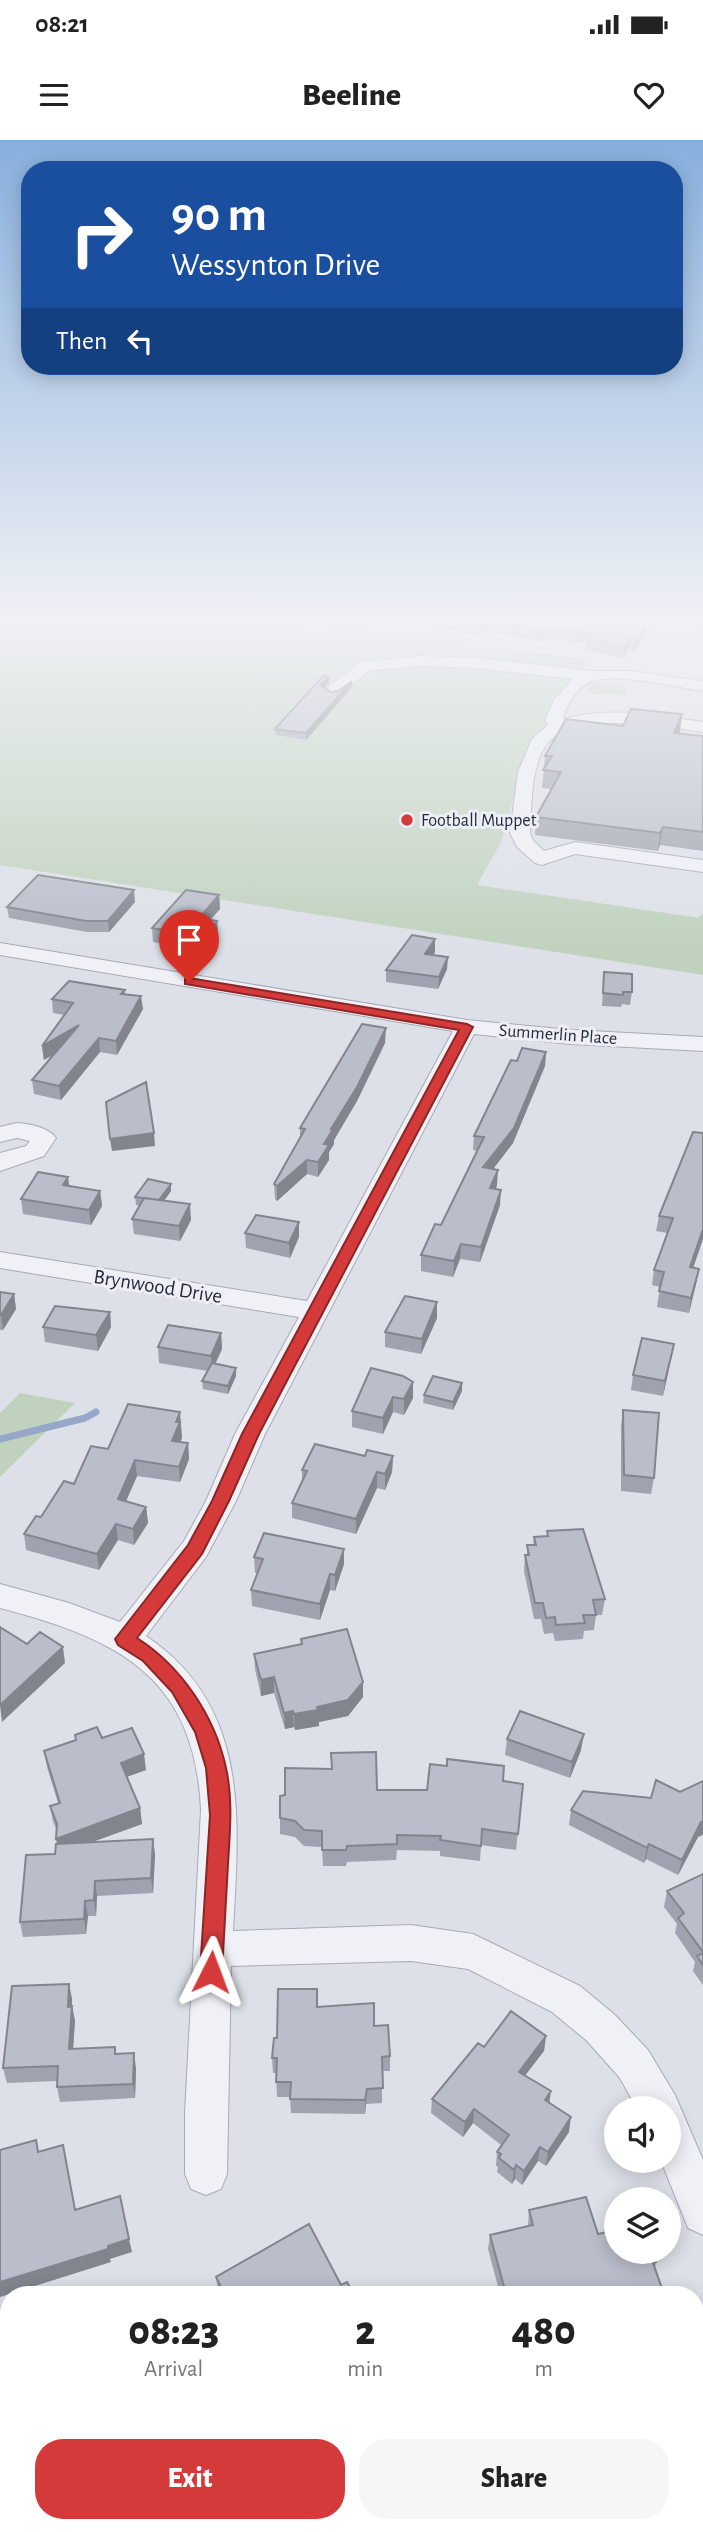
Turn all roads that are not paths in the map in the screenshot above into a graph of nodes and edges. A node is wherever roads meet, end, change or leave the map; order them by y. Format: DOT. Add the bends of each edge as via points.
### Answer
graph roads {
  1 [pos="554,730"];
  2 [pos="703,866"];
  3 [pos="0,949"];
  4 [pos="467,1027"];
  5 [pos="703,1044"];
  6 [pos="0,1135"];
  7 [pos="1,1160"];
  8 [pos="0,1260"];
  9 [pos="316,1311"];
  10 [pos="0,1596"];
  11 [pos="125,1639"];
  12 [pos="212,1949"];
  13 [pos="652,2096"];
  14 [pos="681,2158"];
  15 [pos="206,2174"];
  16 [pos="703,2213"];
  1 -- 2 [label="street" via="541,739 528,765 520,833 524,843 542,859 575,848"];
  3 -- 4 [label="street, Summerlin Place"];
  4 -- 5 [label="street, Summerlin Place"];
  4 -- 9 [label="street"];
  6 -- 7 [label="street" via="30,1131 44,1138 36,1151"];
  8 -- 9 [label="street, Brynwood Drive"];
  9 -- 11 [label="street" via="195,1549"];
  10 -- 11 [label="street" via="91,1623"];
  11 -- 12 [label="street" via="150,1656 179,1687 204,1731 216,1768 220,1815"];
  12 -- 13 [label="street" via="411,1943 473,1952 566,1999 634,2064"];
  12 -- 15 [label="street"];
  14 -- 16 [label="street"];
}
